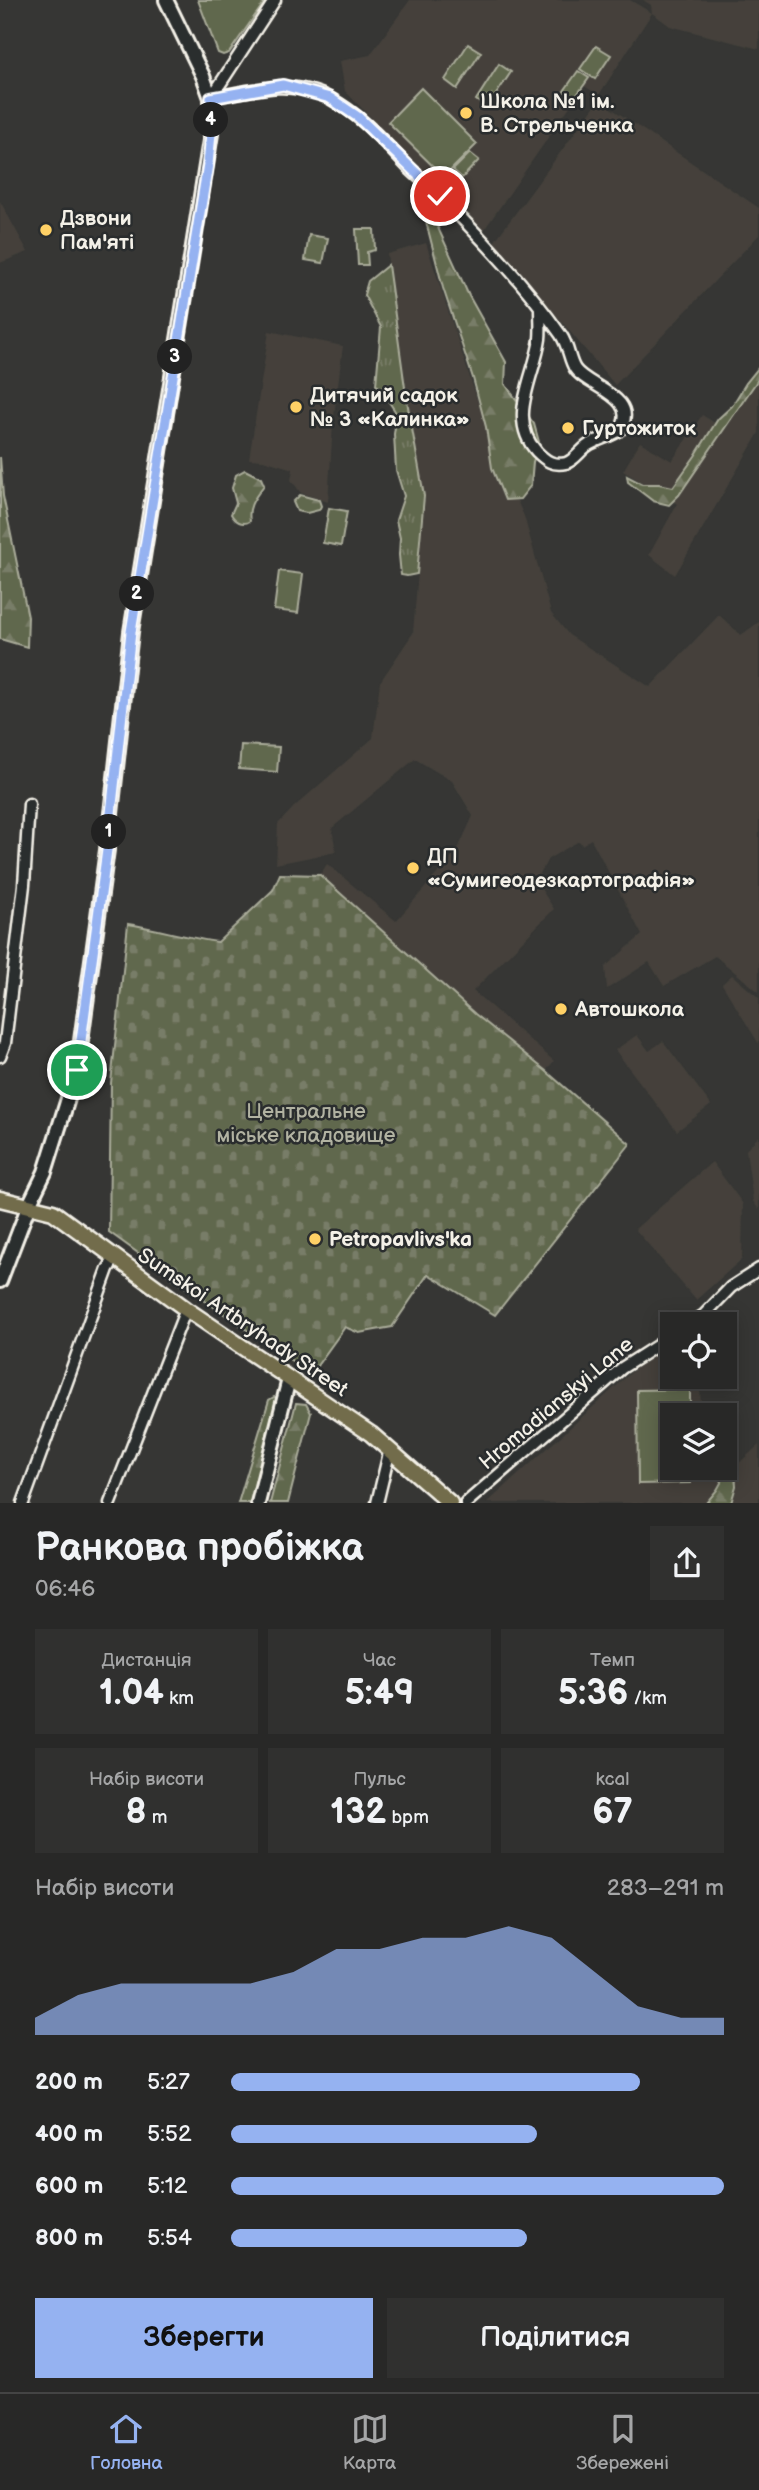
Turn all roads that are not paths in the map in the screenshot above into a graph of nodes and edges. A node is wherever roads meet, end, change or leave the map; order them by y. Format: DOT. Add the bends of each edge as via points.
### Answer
graph roads {
  1 [pos="166,0"];
  2 [pos="275,0"];
  3 [pos="211,98"];
  4 [pos="540,307"];
  5 [pos="29,804"];
  6 [pos="0,1056"];
  7 [pos="0,1199"];
  8 [pos="29,1205"];
  9 [pos="114,1259"];
  10 [pos="759,1269"];
  11 [pos="0,1282"];
  12 [pos="186,1309"];
  13 [pos="707,1312"];
  14 [pos="660,1344"];
  15 [pos="289,1379"];
  16 [pos="390,1448"];
  17 [pos="23,1503"];
  18 [pos="110,1503"];
  19 [pos="258,1503"];
  20 [pos="377,1503"];
  21 [pos="450,1503"];
  22 [pos="466,1503"];
  1 -- 3 [label="main road"];
  2 -- 3 [label="street"];
  3 -- 4 [label="street" via="283,85 330,98 358,117 440,196"];
  3 -- 8 [label="main road" via="208,164 131,632 77,1070 45,1172"];
  4 -- 4 [label="street" via="540,340 523,398 523,416 527,437 536,451 548,462 563,464 589,444 620,430 624,414 617,399 575,369 568,346"];
  5 -- 6 [label="street" via="24,885"];
  7 -- 8 [label="main road, Sumskoi Artbryhady Street"];
  8 -- 9 [label="main road, Sumskoi Artbryhady Street" via="52,1212"];
  8 -- 11 [label="main road"];
  9 -- 12 [label="main road, Sumskoi Artbryhady Street"];
  9 -- 17 [label="street"];
  10 -- 13 [label="street" via="731,1287"];
  12 -- 15 [label="main road, Sumskoi Artbryhady Street"];
  12 -- 18 [label="street"];
  14 -- 22 [label="street, Hromadianskyi Lane" via="622,1368"];
  15 -- 16 [label="main road, Sumskoi Artbryhady Street"];
  15 -- 19 [label="main road"];
  16 -- 20 [label="street"];
  16 -- 21 [label="main road, Sumskoi Artbryhady Street"];
}
